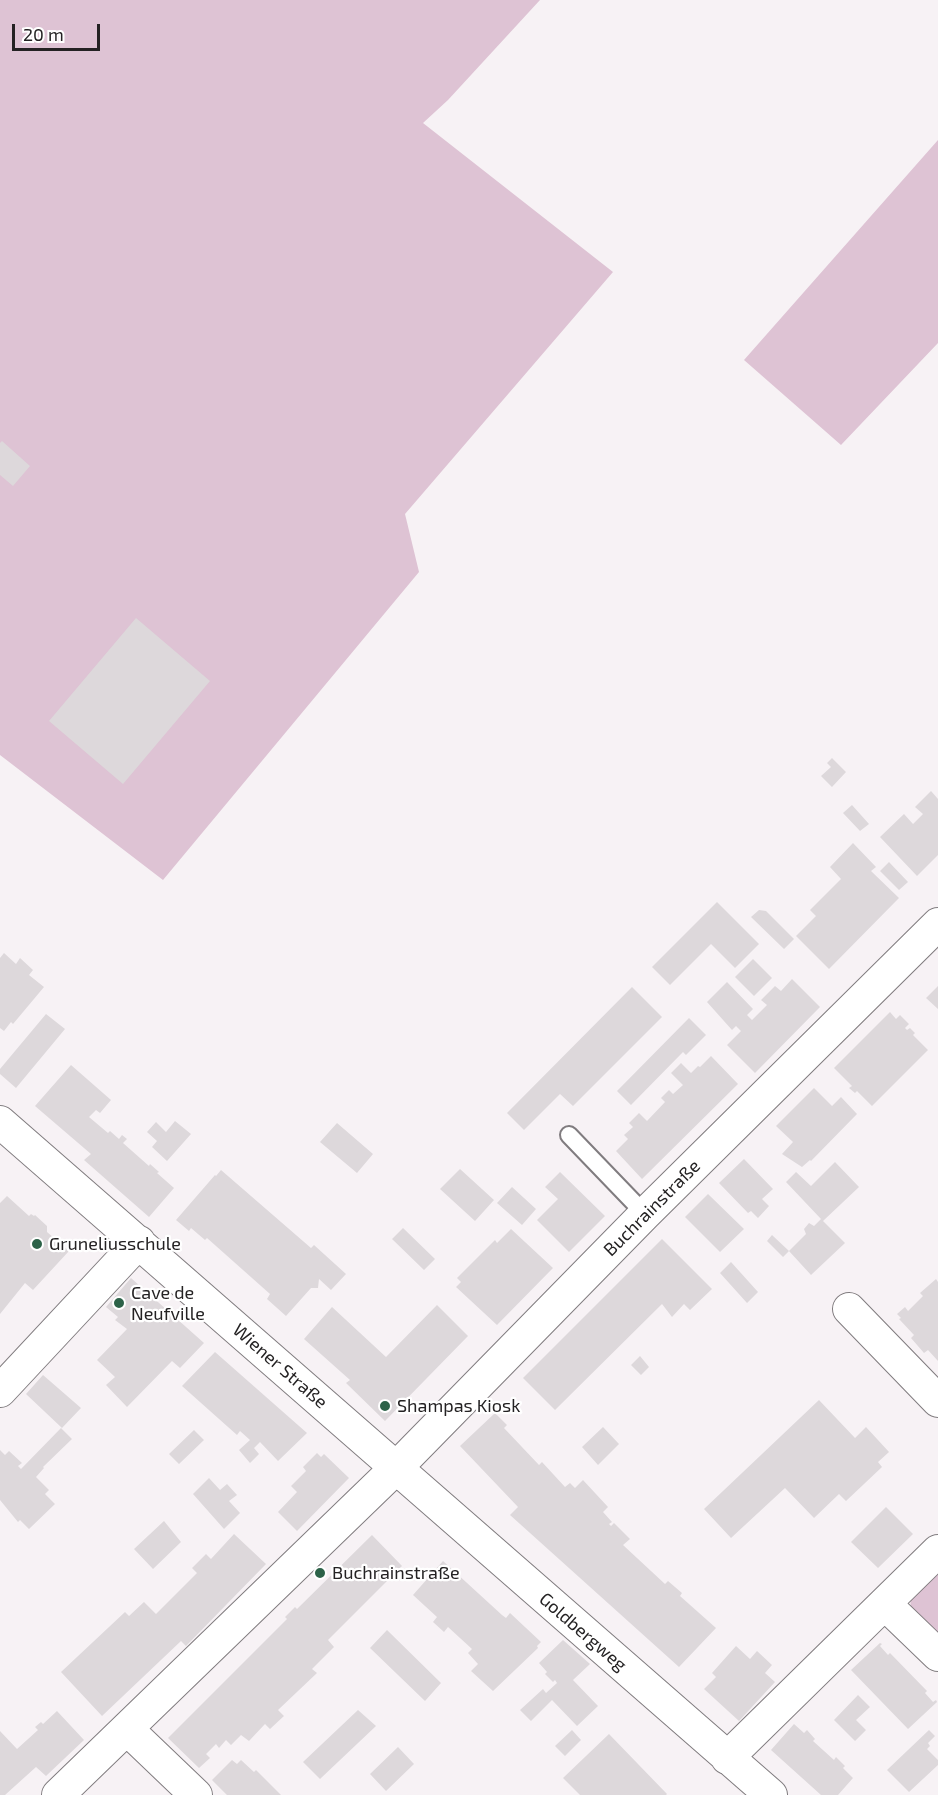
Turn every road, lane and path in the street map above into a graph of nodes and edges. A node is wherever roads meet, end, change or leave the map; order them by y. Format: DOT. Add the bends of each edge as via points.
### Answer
graph roads {
  1 [pos="938,924"];
  2 [pos="0,1122"];
  3 [pos="569,1136"];
  4 [pos="645,1214"];
  5 [pos="139,1242"];
  6 [pos="849,1309"];
  7 [pos="0,1390"];
  8 [pos="938,1401"];
  9 [pos="396,1468"];
  10 [pos="938,1551"];
  11 [pos="885,1604"];
  12 [pos="938,1655"];
  13 [pos="127,1729"];
  14 [pos="727,1758"];
  15 [pos="58,1795"];
  16 [pos="196,1795"];
  17 [pos="771,1795"];
  1 -- 4 [label="street, Buchrainstraße"];
  2 -- 5 [label="street, Wiener Straße"];
  3 -- 4 [label="lane"];
  4 -- 9 [label="street, Buchrainstraße"];
  5 -- 7 [label="street"];
  5 -- 9 [label="street, Wiener Straße"];
  6 -- 8 [label="street"];
  9 -- 13 [label="street, Buchrainstraße"];
  9 -- 14 [label="street, Goldbergweg"];
  10 -- 11 [label="street"];
  11 -- 12 [label="street"];
  11 -- 14 [label="street"];
  13 -- 15 [label="street, Buchrainstraße"];
  13 -- 16 [label="street"];
  14 -- 17 [label="street, Goldbergweg"];
}
